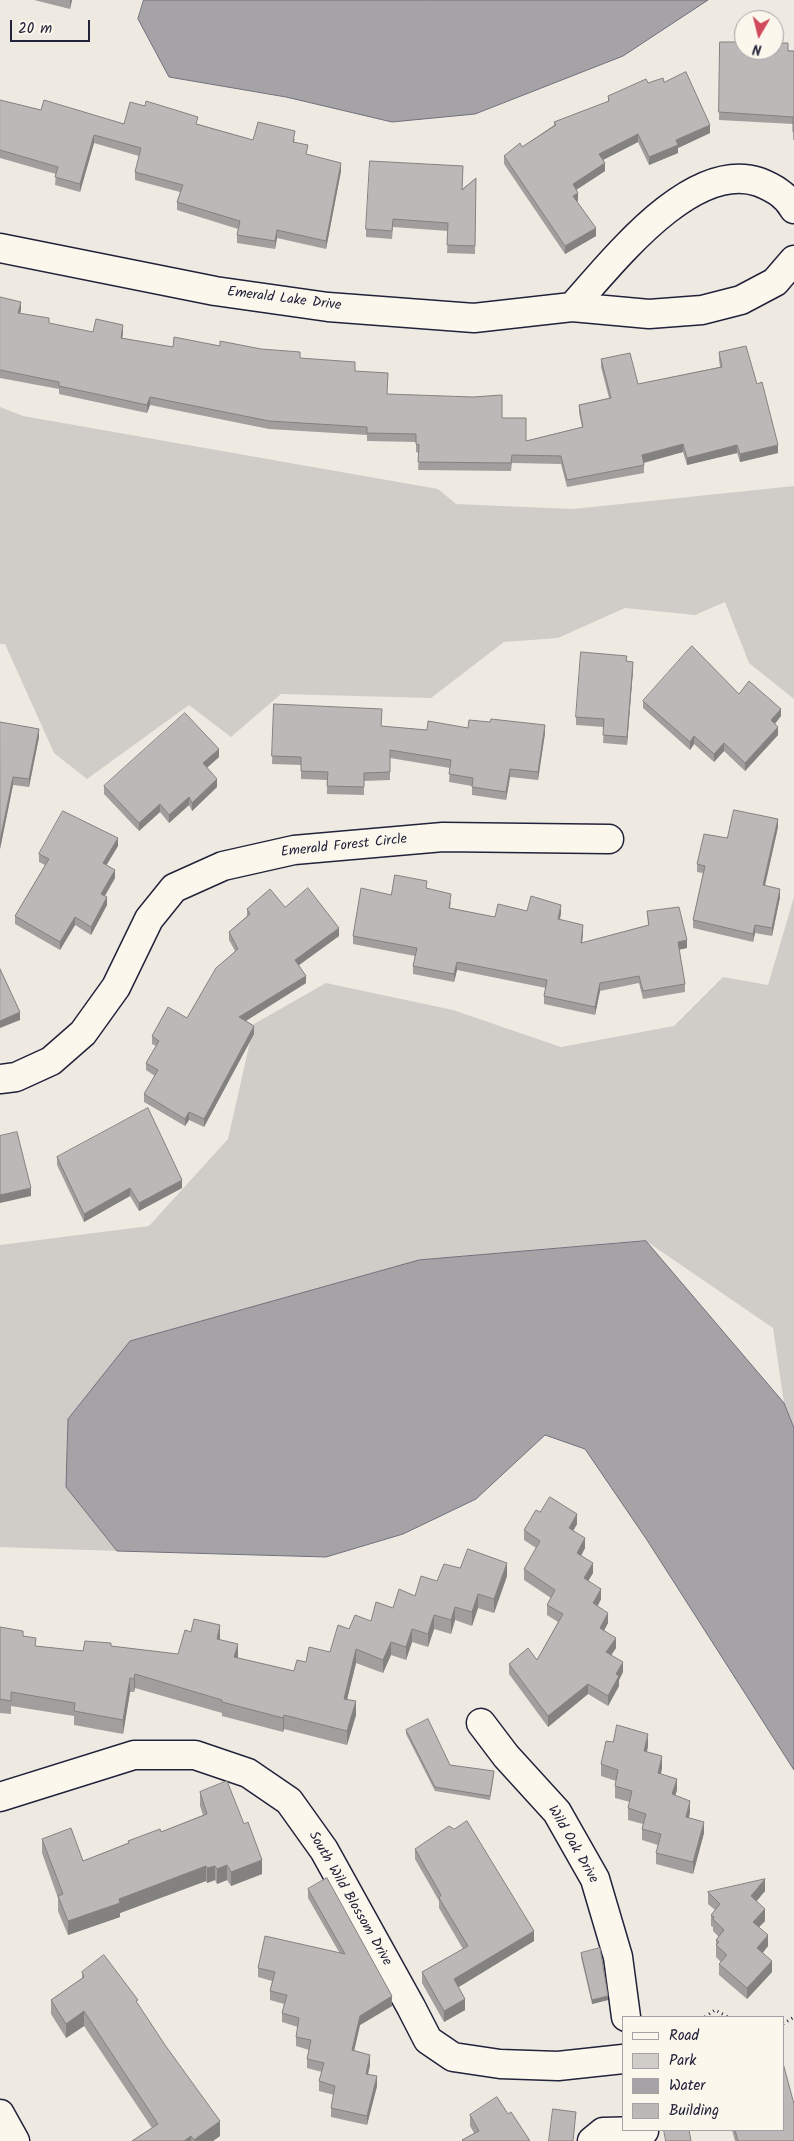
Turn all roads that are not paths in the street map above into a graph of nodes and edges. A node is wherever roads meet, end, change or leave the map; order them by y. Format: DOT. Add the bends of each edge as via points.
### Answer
graph roads {
  1 [pos="794,209"];
  2 [pos="0,248"];
  3 [pos="794,260"];
  4 [pos="572,307"];
  5 [pos="609,839"];
  6 [pos="0,1079"];
  7 [pos="481,1723"];
  8 [pos="0,1797"];
  9 [pos="626,2016"];
  10 [pos="622,2059"];
  11 [pos="0,2114"];
  12 [pos="644,2134"];
  13 [pos="15,2141"];
  14 [pos="592,2141"];
  1 -- 4 [label="street" via="787,198 770,186 748,179 728,179 703,187 660,214"];
  2 -- 4 [label="street, Emerald Lake Drive" via="215,291 328,307 474,318"];
  3 -- 4 [label="street, Emerald Lake Drive" via="775,282 741,300 702,310 649,314"];
  5 -- 6 [label="street, Emerald Forest Circle" via="443,837 294,850 223,866 174,888 149,919 116,987 83,1033 51,1061 16,1077"];
  7 -- 9 [label="street, Wild Oak Drive" via="557,1812 595,1879 618,1957"];
  8 -- 10 [label="street, South Wild Blossom Drive" via="134,1755 195,1755 248,1773 289,1801 324,1850 428,2040 453,2056 500,2064 558,2066"];
  11 -- 13 [label="street"];
  12 -- 14 [label="street" via="603,2132"];
}
